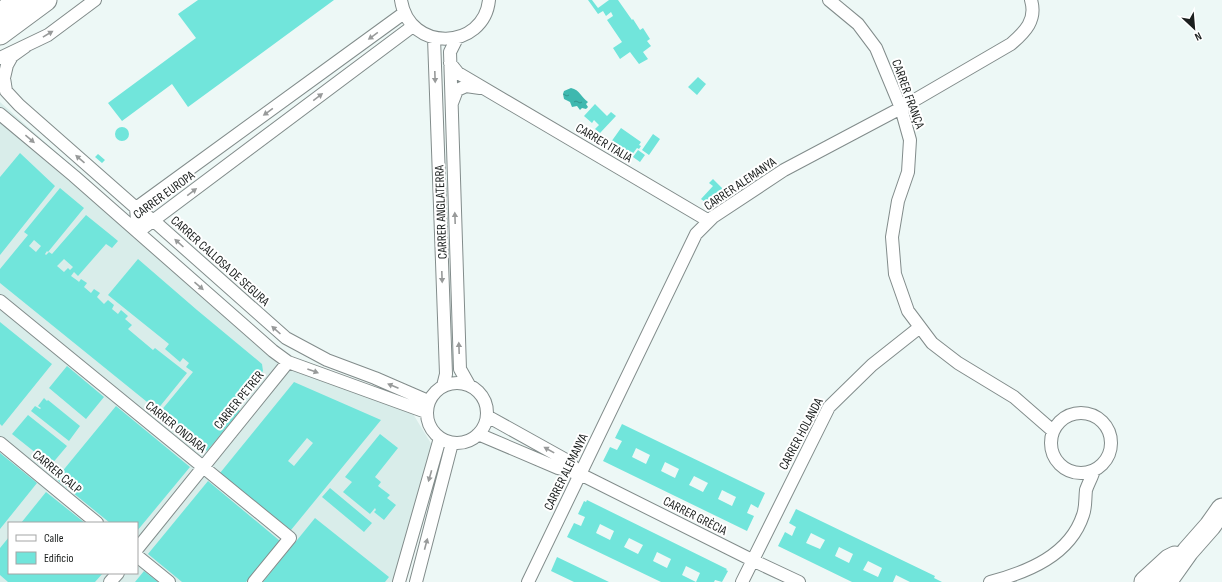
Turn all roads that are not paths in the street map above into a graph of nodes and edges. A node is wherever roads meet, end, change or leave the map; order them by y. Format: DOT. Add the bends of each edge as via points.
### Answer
graph roads {
  1 [pos="19,0"];
  2 [pos="46,0"];
  3 [pos="95,0"];
  4 [pos="401,0"];
  5 [pos="489,0"];
  6 [pos="829,0"];
  7 [pos="1031,0"];
  8 [pos="404,13"];
  9 [pos="0,14"];
  10 [pos="413,26"];
  11 [pos="0,34"];
  12 [pos="434,38"];
  13 [pos="457,38"];
  14 [pos="26,46"];
  15 [pos="0,58"];
  16 [pos="450,63"];
  17 [pos="485,88"];
  18 [pos="451,105"];
  19 [pos="901,108"];
  20 [pos="0,114"];
  21 [pos="136,208"];
  22 [pos="154,221"];
  23 [pos="709,221"];
  24 [pos="138,232"];
  25 [pos="0,301"];
  26 [pos="920,327"];
  27 [pos="288,362"];
  28 [pos="469,385"];
  29 [pos="443,386"];
  30 [pos="427,406"];
  31 [pos="487,416"];
  32 [pos="1053,431"];
  33 [pos="478,434"];
  34 [pos="440,438"];
  35 [pos="0,443"];
  36 [pos="452,443"];
  37 [pos="203,467"];
  38 [pos="1094,470"];
  39 [pos="1076,473"];
  40 [pos="580,474"];
  41 [pos="1086,490"];
  42 [pos="1222,509"];
  43 [pos="96,522"];
  44 [pos="138,548"];
  45 [pos="1188,551"];
  46 [pos="138,557"];
  47 [pos="752,560"];
  48 [pos="117,574"];
  49 [pos="110,582"];
  50 [pos="169,582"];
  51 [pos="254,582"];
  52 [pos="399,582"];
  53 [pos="416,582"];
  54 [pos="528,582"];
  55 [pos="742,582"];
  56 [pos="799,582"];
  57 [pos="990,582"];
  58 [pos="1145,582"];
  59 [pos="1166,582"];
  1 -- 9 [label="highway"];
  2 -- 11 [label="highway"];
  14 -- 3 [label="street, one-way" via="48,35"];
  4 -- 8 [label="street"];
  5 -- 13 [label="street" via="483,18 473,30"];
  6 -- 19 [label="street, CARRER FRANÇA" via="858,24 876,48"];
  7 -- 19 [label="street, CARRER ALEMANYA" via="1030,22 1024,34"];
  8 -- 10 [label="street"];
  8 -- 21 [label="street, CARRER EUROPA, one-way"];
  10 -- 12 [label="street"];
  22 -- 10 [label="street, CARRER EUROPA, one-way"];
  12 -- 13 [label="street"];
  12 -- 29 [label="street, CARRER ANGLATERRA, one-way" via="446,374"];
  13 -- 16 [label="street, CARRER ANGLATERRA" via="450,52"];
  14 -- 15 [label="street"];
  21 -- 14 [label="street, CARRER CALLOSA DE SEGURA, one-way" via="6,91 6,65 12,56"];
  16 -- 17 [label="street, CARRER ITALIA" via="458,73"];
  16 -- 18 [label="street, CARRER ANGLATERRA"];
  17 -- 18 [label="street, CARRER ITALIA" via="466,86 457,90"];
  17 -- 23 [label="street, CARRER ITALIA"];
  28 -- 18 [label="street, CARRER ANGLATERRA, one-way" via="460,369"];
  19 -- 23 [label="street, CARRER ALEMANYA" via="784,170"];
  19 -- 26 [label="street, CARRER FRANÇA" via="910,140 908,172 898,201 892,237 895,274 908,311"];
  20 -- 24 [label="street, one-way"];
  21 -- 22 [label="street, CARRER CALLOSA DE SEGURA"];
  21 -- 24 [label="street, CARRER EUROPA"];
  22 -- 24 [label="street, CARRER EUROPA"];
  30 -- 22 [label="street, CARRER CALLOSA DE SEGURA, one-way" via="375,378 327,360 286,338"];
  23 -- 40 [label="street, CARRER ALEMANYA" via="696,234"];
  24 -- 27 [label="street, one-way"];
  25 -- 37 [label="street, CARRER ONDARA"];
  26 -- 32 [label="street, CARRER FRANÇA" via="932,343 958,363 1014,397"];
  26 -- 47 [label="street, CARRER HOLANDA" via="872,365 829,407"];
  27 -- 30 [label="street, one-way"];
  27 -- 37 [label="street, CARRER PETRER"];
  28 -- 29 [label="street" via="460,382"];
  28 -- 31 [label="street" via="481,395 487,408"];
  29 -- 30 [label="street" via="434,392"];
  30 -- 34 [label="street" via="430,428"];
  31 -- 33 [label="street"];
  40 -- 31 [label="street, CARRER GRÈCIA, one-way" via="568,461"];
  32 -- 38 [label="street" via="1065,416 1074,413 1084,412 1102,421 1108,428 1111,447 1108,457"];
  32 -- 39 [label="street" via="1050,440 1054,458 1064,468"];
  33 -- 36 [label="street" via="470,440"];
  33 -- 40 [label="street, CARRER GRÈCIA" via="558,468"];
  34 -- 36 [label="street"];
  34 -- 52 [label="street, one-way"];
  35 -- 43 [label="street, CARRER CALP"];
  53 -- 36 [label="street, one-way"];
  37 -- 44 [label="street, CARRER PETRER"];
  37 -- 51 [label="street, CARRER ONDARA" via="290,538"];
  38 -- 39 [label="street"];
  38 -- 41 [label="street"];
  39 -- 41 [label="street"];
  40 -- 47 [label="street, CARRER GRÈCIA"];
  40 -- 54 [label="street, CARRER ALEMANYA"];
  41 -- 57 [label="street" via="1082,519 1065,544 1046,561 1013,576"];
  42 -- 45 [label="highway"];
  45 -- 58 [label="highway" via="1169,560"];
  45 -- 59 [label="highway"];
  46 -- 50 [label="street"];
  47 -- 55 [label="street, CARRER HOLANDA"];
  47 -- 56 [label="street, CARRER GRÈCIA"];
  48 -- 49 [label="street"];
}
